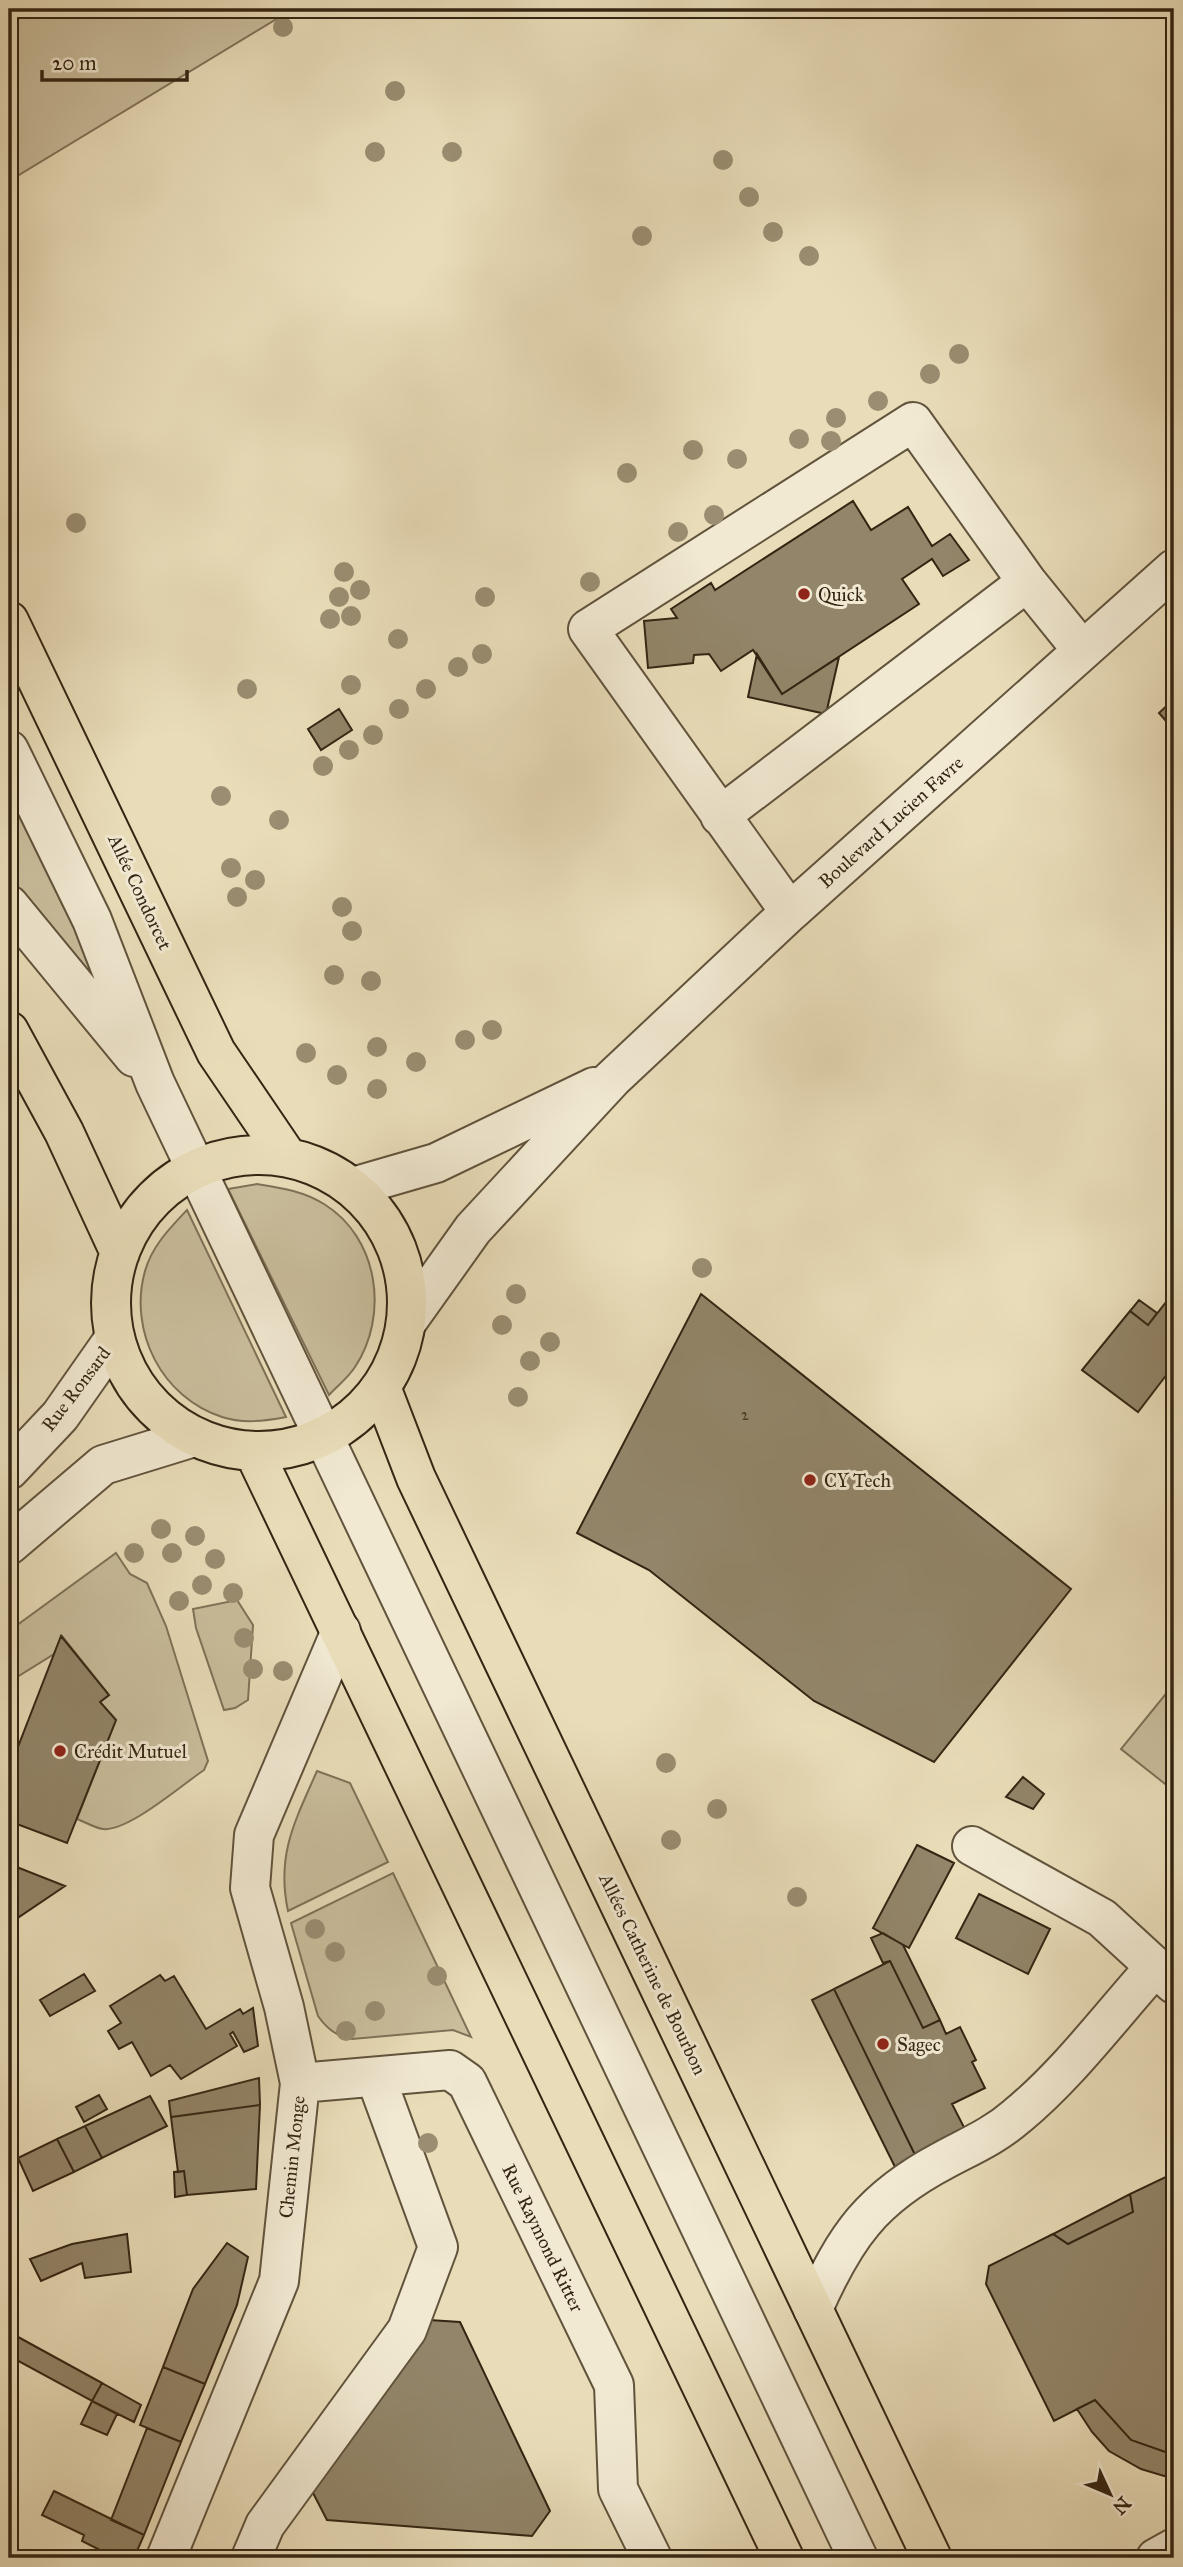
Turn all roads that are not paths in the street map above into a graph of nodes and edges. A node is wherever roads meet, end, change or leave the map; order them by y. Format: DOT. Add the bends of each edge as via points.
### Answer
graph roads {
  1 [pos="1174,569"];
  2 [pos="1027,582"];
  3 [pos="9,621"];
  4 [pos="1082,650"];
  5 [pos="9,750"];
  6 [pos="720,816"];
  7 [pos="9,905"];
  8 [pos="790,912"];
  9 [pos="9,1031"];
  10 [pos="612,1079"];
  11 [pos="155,1083"];
  12 [pos="286,1155"];
  13 [pos="196,1170"];
  14 [pos="352,1187"];
  15 [pos="120,1252"];
  16 [pos="406,1323"];
  17 [pos="114,1339"];
  18 [pos="381,1387"];
  19 [pos="194,1437"];
  20 [pos="321,1437"];
  21 [pos="254,1452"];
  22 [pos="9,1470"];
  23 [pos="9,1545"];
  24 [pos="341,1632"];
  25 [pos="972,1846"];
  26 [pos="1165,1975"];
  27 [pos="376,2078"];
  28 [pos="300,2083"];
  29 [pos="813,2309"];
  30 [pos="1174,2548"];
  31 [pos="166,2558"];
  32 [pos="250,2558"];
  33 [pos="652,2558"];
  34 [pos="784,2558"];
  35 [pos="858,2558"];
  36 [pos="932,2558"];
  37 [pos="1156,2558"];
  1 -- 4 [label="street, Boulevard Lucien Favre"];
  2 -- 4 [label="street"];
  2 -- 6 [label="street"];
  2 -- 6 [label="street" via="913,422 588,629"];
  3 -- 12 [label="main road, Allée Condorcet" via="216,1052"];
  4 -- 8 [label="street, Boulevard Lucien Favre"];
  5 -- 11 [label="street" via="92,920"];
  6 -- 8 [label="street"];
  7 -- 11 [label="street"];
  8 -- 10 [label="street, Boulevard Lucien Favre"];
  9 -- 15 [label="main road" via="64,1132"];
  10 -- 14 [label="street, Boulevard Lucien Favre" via="436,1164"];
  10 -- 16 [label="street, Boulevard Lucien Favre" via="474,1229"];
  11 -- 13 [label="street"];
  12 -- 13 [label="main road" via="246,1155"];
  12 -- 14 [label="main road"];
  13 -- 15 [label="main road" via="152,1201"];
  13 -- 20 [label="street"];
  14 -- 16 [label="main road" via="373,1207 399,1255 407,1288"];
  15 -- 17 [label="main road" via="111,1282"];
  16 -- 18 [label="main road" via="397,1357"];
  17 -- 19 [label="main road" via="141,1395"];
  17 -- 22 [label="street, Rue Ronsard" via="60,1416"];
  18 -- 20 [label="main road" via="359,1412"];
  18 -- 29 [label="main road, Allées Catherine de Bourbon" via="416,1478"];
  19 -- 21 [label="main road" via="223,1448"];
  19 -- 23 [label="street" via="103,1465"];
  20 -- 21 [label="main road" via="295,1448"];
  20 -- 35 [label="street"];
  21 -- 24 [label="main road"];
  24 -- 28 [label="street, Chemin Monge" via="254,1835 250,1888"];
  24 -- 34 [label="main road"];
  25 -- 26 [label="street" via="1102,1918"];
  26 -- 29 [label="street" via="1019,2115 986,2140 894,2191 859,2224 835,2258"];
  27 -- 28 [label="street, Rue Raymond Ritter"];
  27 -- 32 [label="street" via="439,2247 407,2330 265,2525"];
  27 -- 33 [label="street, Rue Raymond Ritter" via="450,2070 467,2082 614,2385 618,2489"];
  28 -- 31 [label="street, Chemin Monge" via="279,2281"];
  29 -- 36 [label="main road, Allées Catherine de Bourbon"];
  30 -- 37 [label="street"];
}
